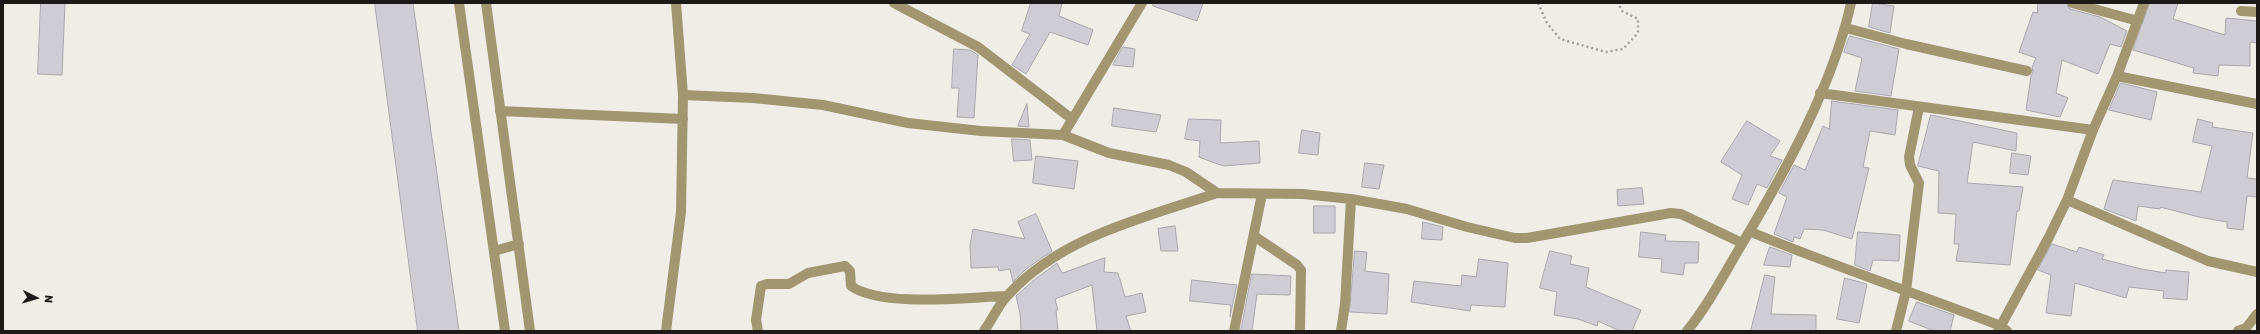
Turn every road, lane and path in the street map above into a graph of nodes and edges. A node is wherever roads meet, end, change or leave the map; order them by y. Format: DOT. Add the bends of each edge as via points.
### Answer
graph roads {
  1 [pos="459,3"];
  2 [pos="486,3"];
  3 [pos="676,3"];
  4 [pos="894,3"];
  5 [pos="1142,3"];
  6 [pos="1538,3"];
  7 [pos="1618,3"];
  8 [pos="1851,3"];
  9 [pos="2072,3"];
  10 [pos="2144,3"];
  11 [pos="2241,11"];
  12 [pos="2257,12"];
  13 [pos="2138,21"];
  14 [pos="1846,28"];
  15 [pos="2026,70"];
  16 [pos="2117,76"];
  17 [pos="1820,93"];
  18 [pos="683,95"];
  19 [pos="2257,104"];
  20 [pos="1919,107"];
  21 [pos="500,111"];
  22 [pos="683,119"];
  23 [pos="1072,119"];
  24 [pos="2093,130"];
  25 [pos="1063,135"];
  26 [pos="1217,193"];
  27 [pos="1262,194"];
  28 [pos="1351,199"];
  29 [pos="2067,200"];
  30 [pos="1751,232"];
  31 [pos="1254,236"];
  32 [pos="1742,243"];
  33 [pos="519,244"];
  34 [pos="494,251"];
  35 [pos="2257,272"];
  36 [pos="1906,291"];
  37 [pos="1007,296"];
  38 [pos="2257,314"];
  39 [pos="2002,329"];
  40 [pos="505,331"];
  41 [pos="530,331"];
  42 [pos="666,331"];
  43 [pos="758,331"];
  44 [pos="984,331"];
  45 [pos="1234,331"];
  46 [pos="1300,331"];
  47 [pos="1341,331"];
  48 [pos="1687,331"];
  49 [pos="1896,331"];
  50 [pos="2238,331"];
  1 -- 34 [label="street"];
  2 -- 21 [label="street"];
  3 -- 18 [label="street"];
  4 -- 23 [label="street" via="978,47"];
  5 -- 23 [label="street"];
  6 -- 7 [label="path" via="1547,23 1560,39 1606,52 1623,49 1638,33 1638,19 1622,11"];
  8 -- 14 [label="street"];
  9 -- 13 [label="street"];
  10 -- 13 [label="street"];
  11 -- 12 [label="street"];
  13 -- 16 [label="street"];
  14 -- 15 [label="street"];
  14 -- 17 [label="street"];
  16 -- 19 [label="street"];
  16 -- 24 [label="street"];
  17 -- 20 [label="street"];
  17 -- 30 [label="street"];
  18 -- 22 [label="street"];
  18 -- 25 [label="street" via="823,105 908,123 981,131"];
  20 -- 24 [label="street"];
  20 -- 36 [label="street" via="1910,157 1910,165 1919,183"];
  21 -- 22 [label="street"];
  21 -- 33 [label="street"];
  22 -- 42 [label="street" via="681,212"];
  23 -- 25 [label="street"];
  24 -- 29 [label="street"];
  25 -- 26 [label="street" via="1109,153 1186,172"];
  26 -- 27 [label="street"];
  26 -- 37 [label="street" via="1134,219 1087,239 1041,266"];
  27 -- 28 [label="street" via="1303,194"];
  27 -- 31 [label="street"];
  28 -- 32 [label="street" via="1407,209 1515,238 1681,214"];
  28 -- 47 [label="street"];
  29 -- 35 [label="street" via="2208,261"];
  29 -- 39 [label="street"];
  30 -- 32 [label="street"];
  30 -- 36 [label="street" via="1808,256"];
  31 -- 45 [label="street"];
  31 -- 46 [label="street" via="1301,270"];
  32 -- 48 [label="street" via="1719,287"];
  33 -- 34 [label="street"];
  33 -- 41 [label="street"];
  34 -- 40 [label="street"];
  36 -- 39 [label="street"];
  36 -- 49 [label="street"];
  37 -- 43 [label="street" via="899,299 859,291 851,286 850,271 845,266 838,266 808,273 789,284 761,286 756,320"];
  37 -- 44 [label="street"];
  38 -- 50 [label="street" via="2246,328"];
}
